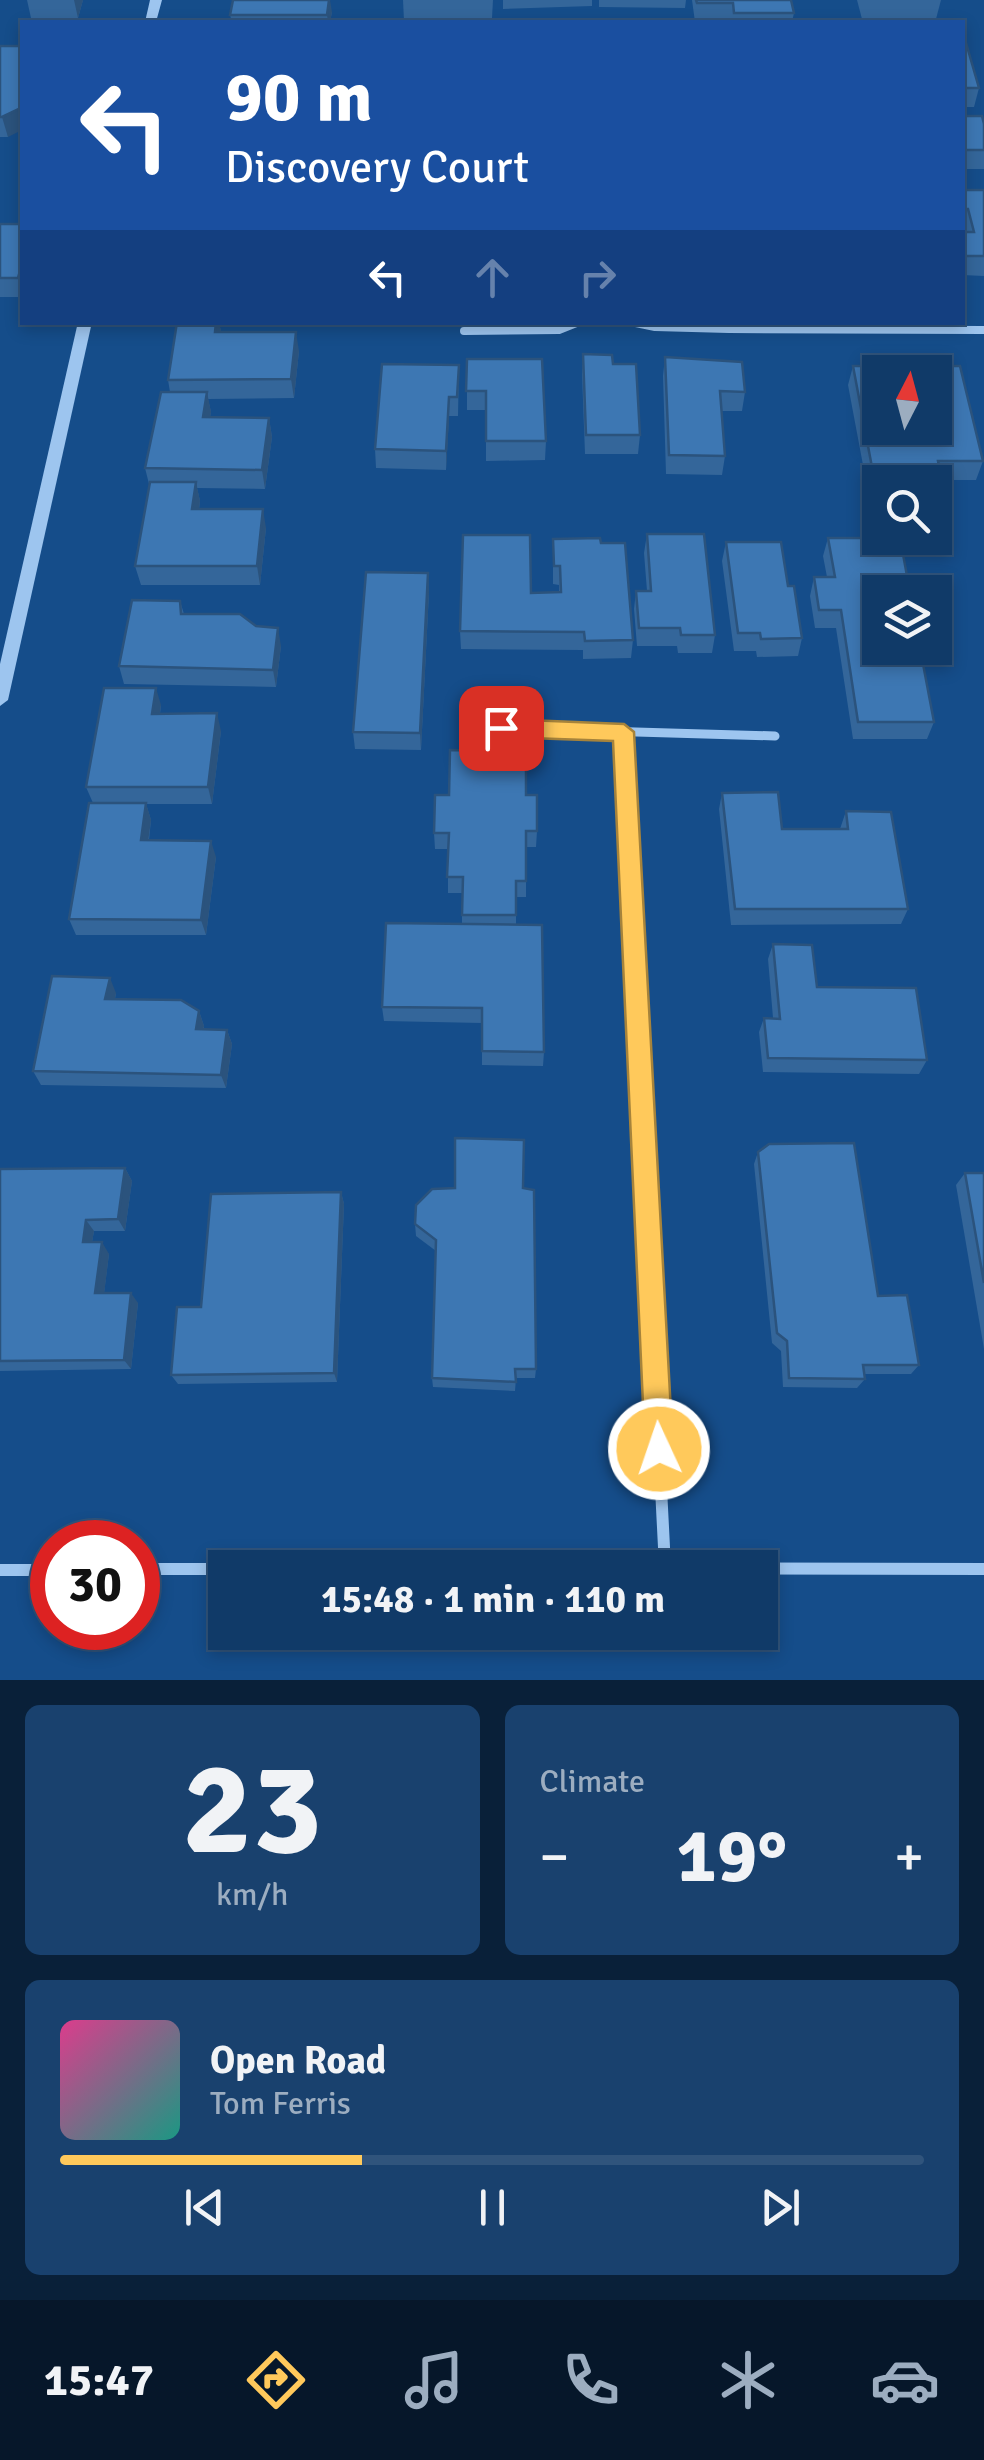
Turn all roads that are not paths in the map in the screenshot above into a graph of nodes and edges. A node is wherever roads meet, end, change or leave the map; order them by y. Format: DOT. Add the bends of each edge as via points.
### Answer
graph roads {
  1 [pos="83,325"];
  2 [pos="572,325"];
  3 [pos="662,325"];
  4 [pos="464,330"];
  5 [pos="984,330"];
  6 [pos="0,700"];
  7 [pos="501,728"];
  8 [pos="624,732"];
  9 [pos="776,736"];
  10 [pos="664,1550"];
  11 [pos="778,1568"];
  12 [pos="160,1569"];
  13 [pos="208,1569"];
  14 [pos="984,1569"];
  15 [pos="0,1570"];
  16 [pos="30,1570"];
  1 -- 6 [label="street"];
  2 -- 4 [label="street"];
  3 -- 5 [label="street"];
  7 -- 8 [label="street"];
  8 -- 9 [label="street"];
  8 -- 10 [label="street"];
  11 -- 14 [label="street"];
  12 -- 13 [label="street"];
  15 -- 16 [label="street"];
}
